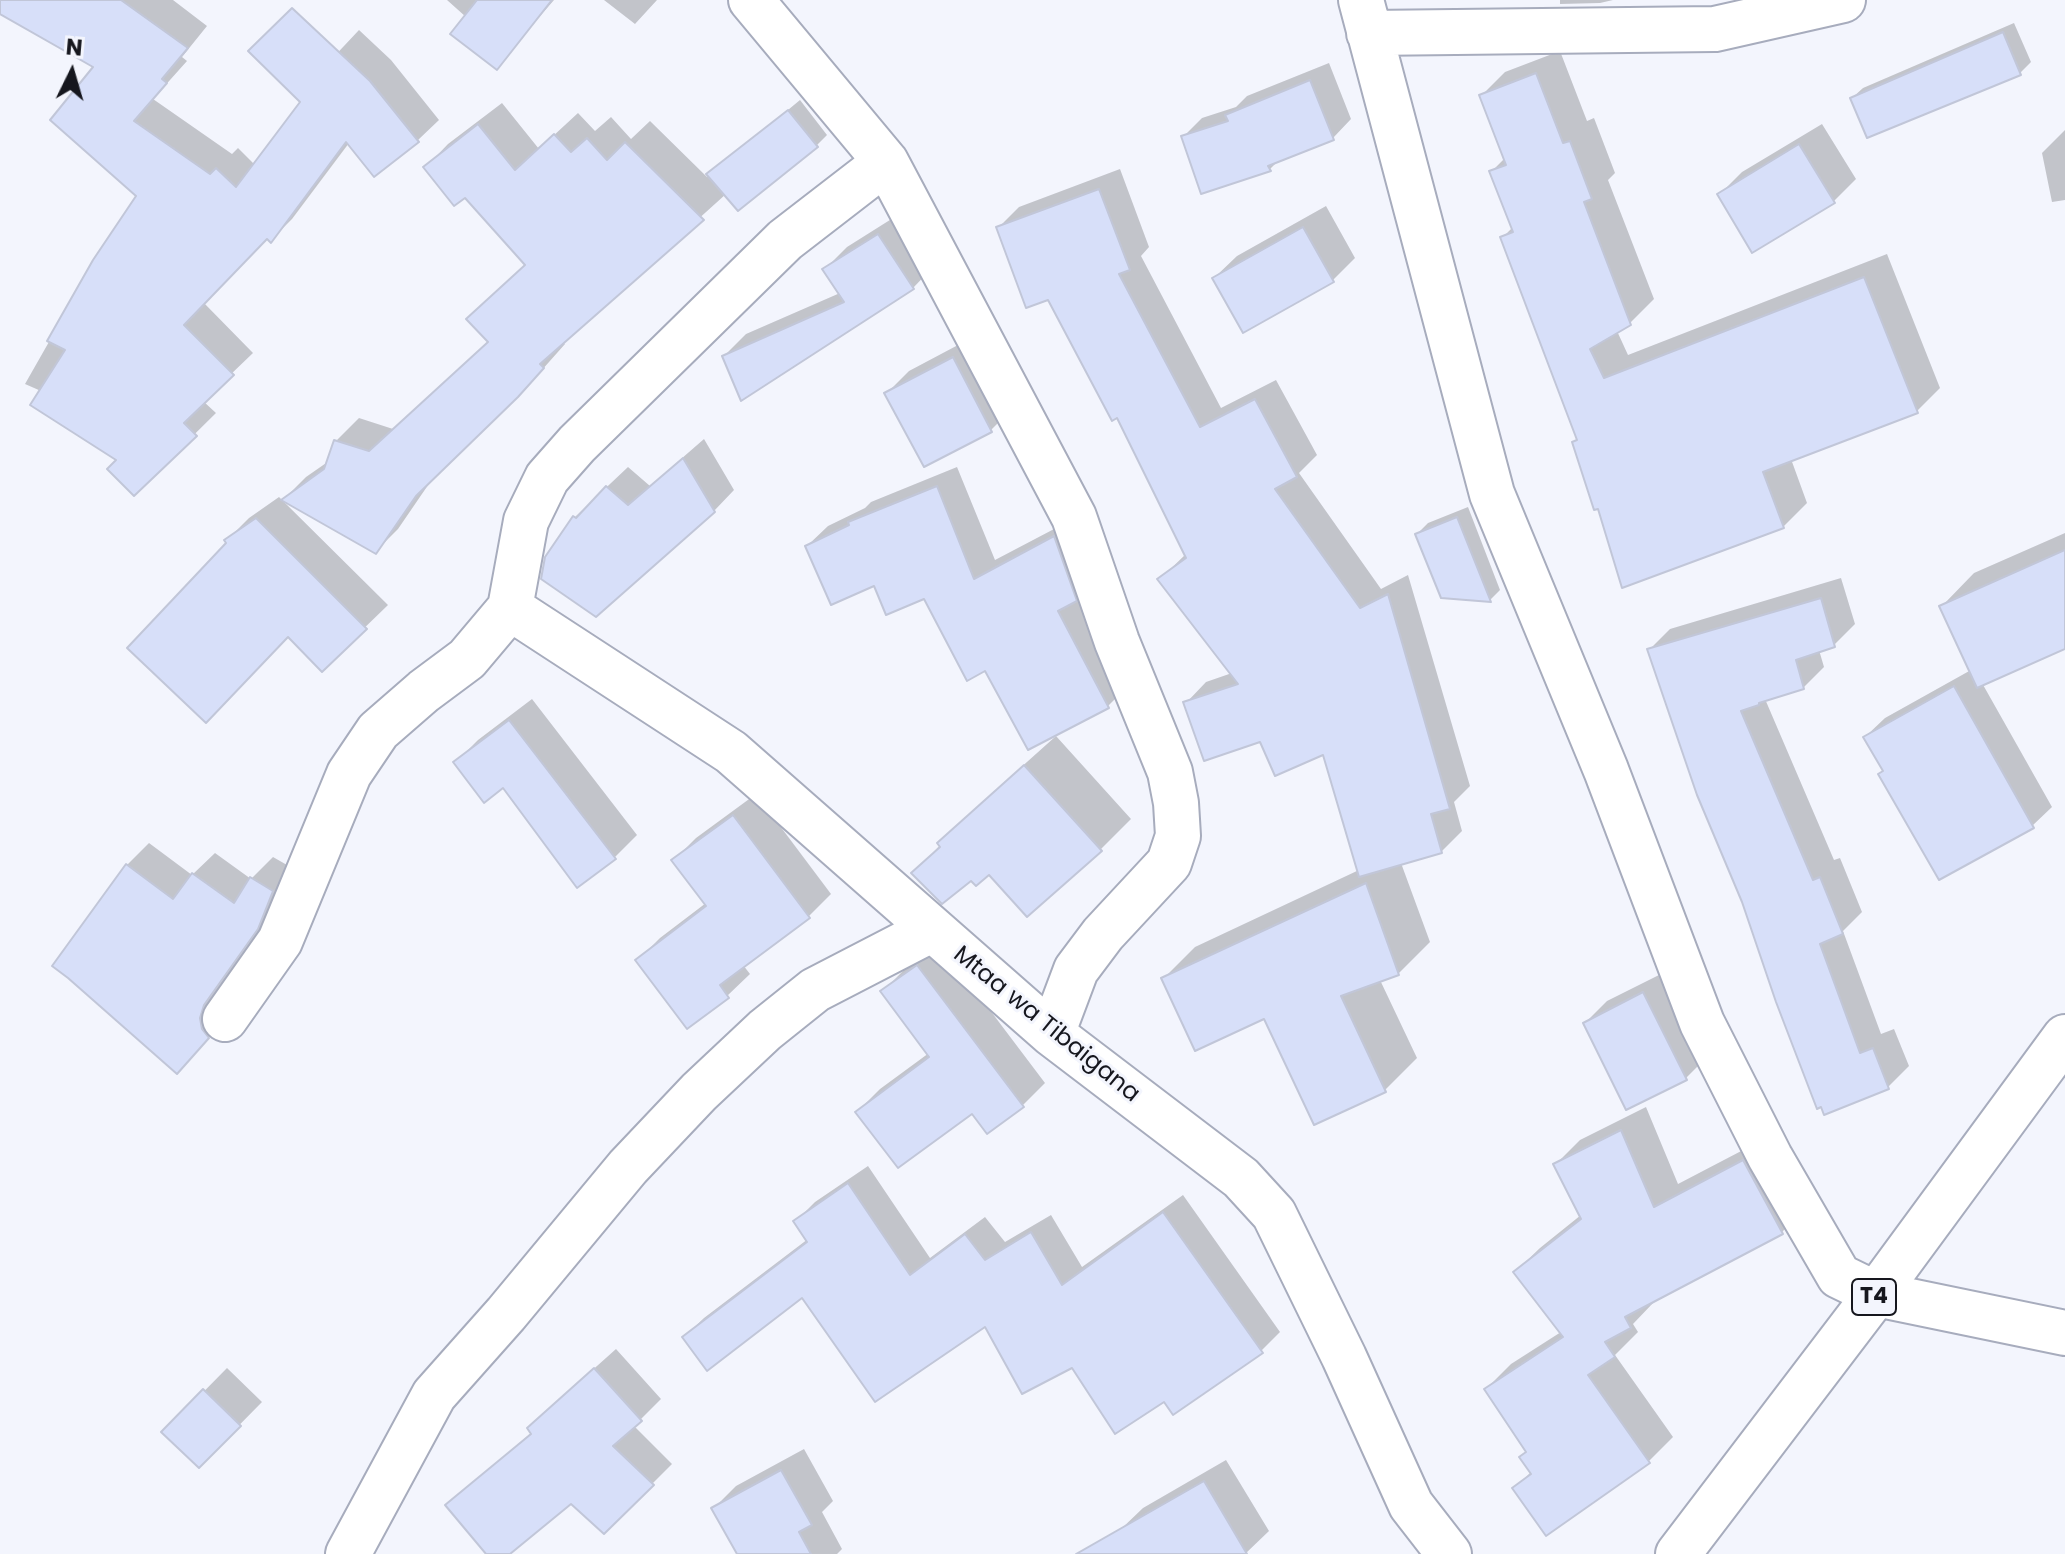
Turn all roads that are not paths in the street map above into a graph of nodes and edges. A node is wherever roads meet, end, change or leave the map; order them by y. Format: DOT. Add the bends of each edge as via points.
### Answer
graph roads {
  1 [pos="751,0"];
  2 [pos="1843,0"];
  3 [pos="1365,16"];
  4 [pos="886,162"];
  5 [pos="510,608"];
  6 [pos="931,930"];
  7 [pos="225,1019"];
  8 [pos="1052,1034"];
  9 [pos="2065,1037"];
  10 [pos="1876,1294"];
  11 [pos="2065,1333"];
  12 [pos="348,1554"];
  13 [pos="1449,1554"];
  14 [pos="1678,1554"];
  1 -- 4 [label="main road"];
  2 -- 3 [label="main road" via="1715,29"];
  3 -- 10 [label="main road" via="1492,494 1606,770 1702,1023 1770,1157 1839,1276"];
  4 -- 5 [label="main road" via="785,240 547,478 526,521"];
  4 -- 8 [label="main road" via="1074,517 1170,772 1176,803 1178,836 1169,863 1076,970"];
  5 -- 6 [label="main road, Mtaa wa Tibaigana" via="731,752"];
  5 -- 7 [label="main road" via="467,659 378,731 349,774 280,941"];
  6 -- 8 [label="main road, Mtaa wa Tibaigana"];
  6 -- 12 [label="main road" via="815,990 699,1092 628,1167 434,1395"];
  8 -- 13 [label="main road, Mtaa wa Tibaigana" via="1241,1178 1274,1214 1411,1505"];
  9 -- 10 [label="main road, T4"];
  10 -- 11 [label="main road"];
  10 -- 14 [label="main road, T4"];
}
